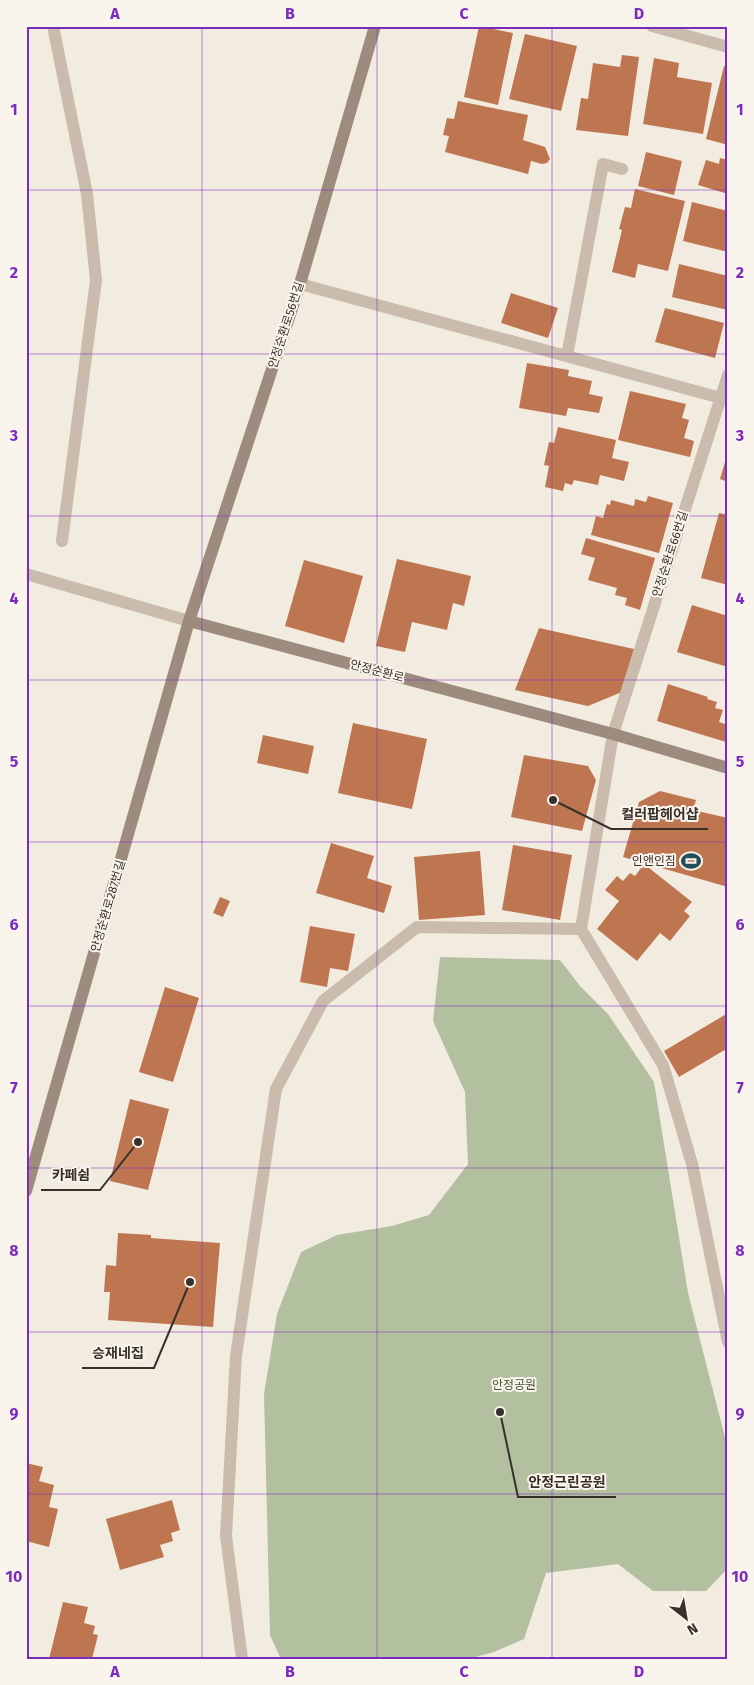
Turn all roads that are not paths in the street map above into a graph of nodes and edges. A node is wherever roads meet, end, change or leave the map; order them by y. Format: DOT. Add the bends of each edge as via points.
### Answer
graph roads {
  1 [pos="53,26"];
  2 [pos="375,26"];
  3 [pos="652,26"];
  4 [pos="728,47"];
  5 [pos="622,168"];
  6 [pos="300,284"];
  7 [pos="567,356"];
  8 [pos="728,375"];
  9 [pos="721,398"];
  10 [pos="62,541"];
  11 [pos="26,574"];
  12 [pos="189,621"];
  13 [pos="613,734"];
  14 [pos="728,768"];
  15 [pos="581,929"];
  16 [pos="26,1191"];
  17 [pos="728,1342"];
  18 [pos="241,1658"];
  1 -- 10 [label="street" via="87,194 96,280"];
  2 -- 6 [label="street, 안정순환로56번길"];
  3 -- 4 [label="street"];
  5 -- 7 [label="street" via="602,164"];
  6 -- 7 [label="street"];
  6 -- 12 [label="street, 안정순환로56번길"];
  7 -- 9 [label="street"];
  8 -- 9 [label="street, 안정순환로66번길"];
  9 -- 13 [label="street, 안정순환로66번길"];
  11 -- 12 [label="street, 안정순환로"];
  12 -- 13 [label="street, 안정순환로"];
  12 -- 16 [label="street, 안정순환로287번길"];
  13 -- 14 [label="street, 안정순환로"];
  13 -- 15 [label="street, 안정순환로66번길"];
  15 -- 17 [label="street" via="662,1064 692,1164"];
  15 -- 18 [label="street" via="417,927 323,1000 276,1089 236,1356 226,1536"];
}
